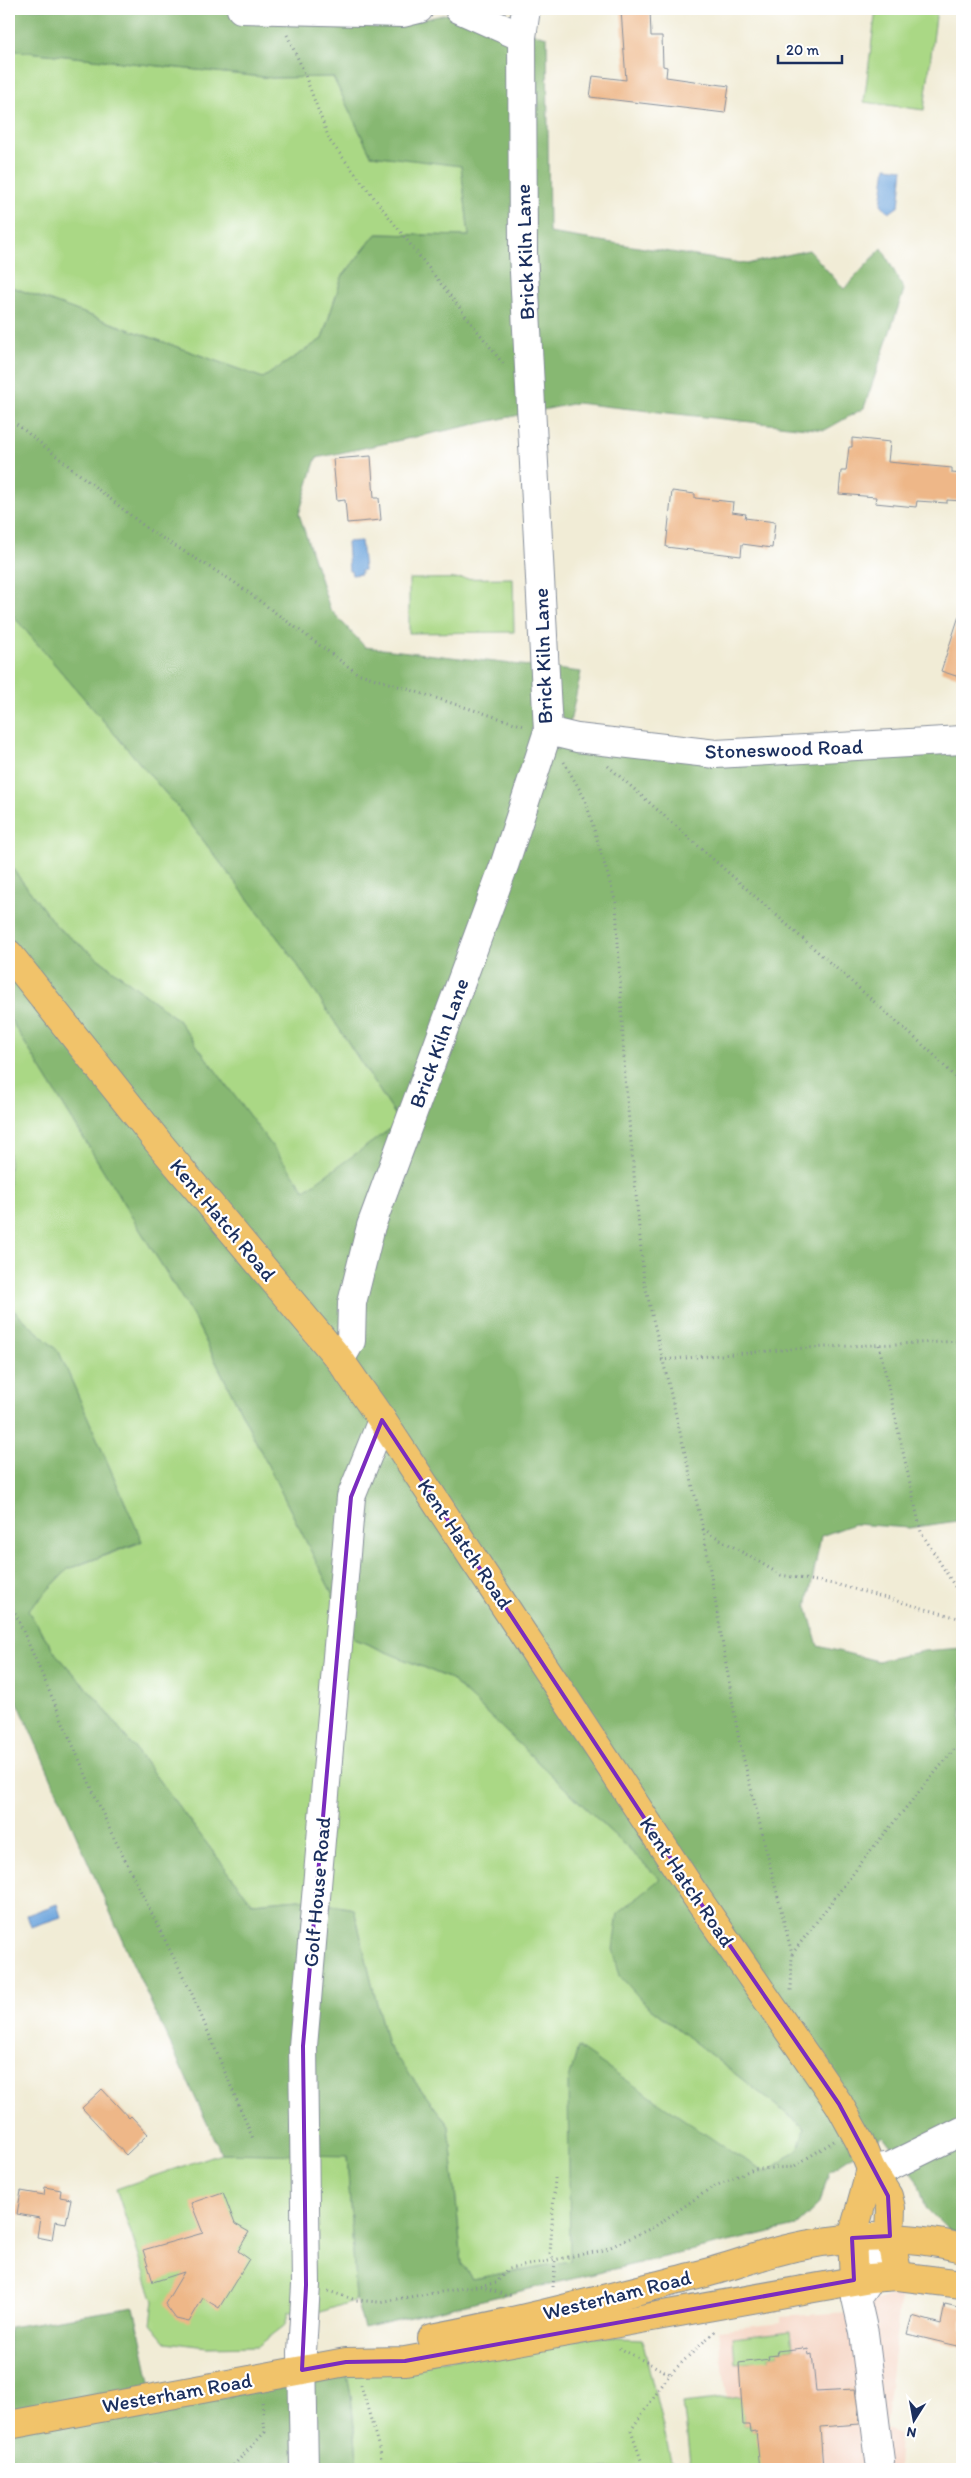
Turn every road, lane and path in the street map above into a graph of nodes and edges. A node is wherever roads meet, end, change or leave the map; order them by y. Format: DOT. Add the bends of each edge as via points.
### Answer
graph roads {
  1 [pos="240,9"];
  2 [pos="419,9"];
  3 [pos="459,9"];
  4 [pos="526,9"];
  5 [pos="275,11"];
  6 [pos="522,37"];
  7 [pos="504,366"];
  8 [pos="9,418"];
  9 [pos="548,731"];
  10 [pos="962,740"];
  11 [pos="606,765"];
  12 [pos="9,954"];
  13 [pos="962,1085"];
  14 [pos="962,1341"];
  15 [pos="879,1345"];
  16 [pos="340,1360"];
  17 [pos="661,1360"];
  18 [pos="382,1420"];
  19 [pos="703,1529"];
  20 [pos="962,1598"];
  21 [pos="9,1599"];
  22 [pos="962,1619"];
  23 [pos="962,1740"];
  24 [pos="792,1954"];
  25 [pos="786,2025"];
  26 [pos="853,2129"];
  27 [pos="962,2131"];
  28 [pos="254,2141"];
  29 [pos="871,2169"];
  30 [pos="555,2178"];
  31 [pos="872,2237"];
  32 [pos="962,2248"];
  33 [pos="555,2261"];
  34 [pos="876,2278"];
  35 [pos="962,2284"];
  36 [pos="306,2285"];
  37 [pos="481,2285"];
  38 [pos="553,2285"];
  39 [pos="517,2295"];
  40 [pos="548,2300"];
  41 [pos="722,2325"];
  42 [pos="346,2362"];
  43 [pos="302,2370"];
  44 [pos="259,2378"];
  45 [pos="9,2425"];
  46 [pos="880,2461"];
  47 [pos="230,2469"];
  48 [pos="304,2469"];
  49 [pos="380,2469"];
  50 [pos="644,2469"];
  1 -- 5 [label="street"];
  2 -- 5 [label="street" via="403,13"];
  3 -- 6 [label="street"];
  4 -- 6 [label="street, Brick Kiln Lane"];
  5 -- 7 [label="path" via="301,65 330,140"];
  6 -- 9 [label="street, Brick Kiln Lane" via="523,253"];
  8 -- 9 [label="path" via="149,530 234,582 357,673 512,724"];
  9 -- 10 [label="street, Stoneswood Road" via="577,738 716,754"];
  9 -- 16 [label="street, Brick Kiln Lane" via="505,863 371,1226 352,1302 351,1341"];
  9 -- 17 [label="path" via="585,799 616,903 625,1078 644,1282"];
  11 -- 13 [label="path" via="933,1054"];
  12 -- 16 [label="main road, Kent Hatch Road" via="158,1142"];
  14 -- 15 [label="path"];
  15 -- 17 [label="path"];
  15 -- 20 [label="path" via="921,1532"];
  16 -- 18 [label="main road, Kent Hatch Road"];
  17 -- 19 [label="path"];
  18 -- 25 [label="main road, Kent Hatch Road" via="693,1892"];
  18 -- 36 [label="street, Golf House Road" via="351,1498 303,2046"];
  19 -- 22 [label="path" via="781,1575 839,1585"];
  19 -- 24 [label="path" via="739,1740"];
  21 -- 28 [label="path" via="110,1830 192,1994"];
  23 -- 24 [label="path" via="870,1850"];
  24 -- 25 [label="path" via="791,2012"];
  25 -- 26 [label="main road, Kent Hatch Road"];
  26 -- 29 [label="main road, Kent Hatch Road"];
  26 -- 33 [label="path" via="793,2167 753,2169 711,2188 654,2227 604,2250"];
  27 -- 29 [label="street" via="891,2166"];
  29 -- 31 [label="main road, Kent Hatch Road"];
  29 -- 31 [label="main road, Kent Hatch Road" via="889,2202"];
  30 -- 33 [label="path" via="550,2254"];
  31 -- 32 [label="main road, Westerham Road" via="922,2240"];
  31 -- 34 [label="main road, Kent Hatch Road"];
  31 -- 34 [label="main road"];
  31 -- 40 [label="main road, Westerham Road" via="787,2249 706,2273"];
  33 -- 37 [label="path" via="508,2269 496,2283"];
  33 -- 38 [label="path"];
  34 -- 35 [label="main road, Westerham Road"];
  34 -- 42 [label="main road, Westerham Road" via="405,2361"];
  34 -- 46 [label="street" via="856,2298 864,2334"];
  36 -- 37 [label="path" via="356,2300 378,2302"];
  36 -- 43 [label="street, Golf House Road"];
  37 -- 39 [label="path" via="505,2295"];
  38 -- 40 [label="path"];
  38 -- 40 [label="path"];
  40 -- 42 [label="main road, Westerham Road"];
  41 -- 50 [label="path" via="670,2374 631,2430"];
  42 -- 43 [label="main road, Westerham Road"];
  42 -- 49 [label="path" via="363,2388 381,2455"];
  43 -- 44 [label="main road, Westerham Road"];
  43 -- 48 [label="street, Golf House Road"];
  44 -- 45 [label="main road, Westerham Road"];
  44 -- 47 [label="path" via="265,2432"];
}
